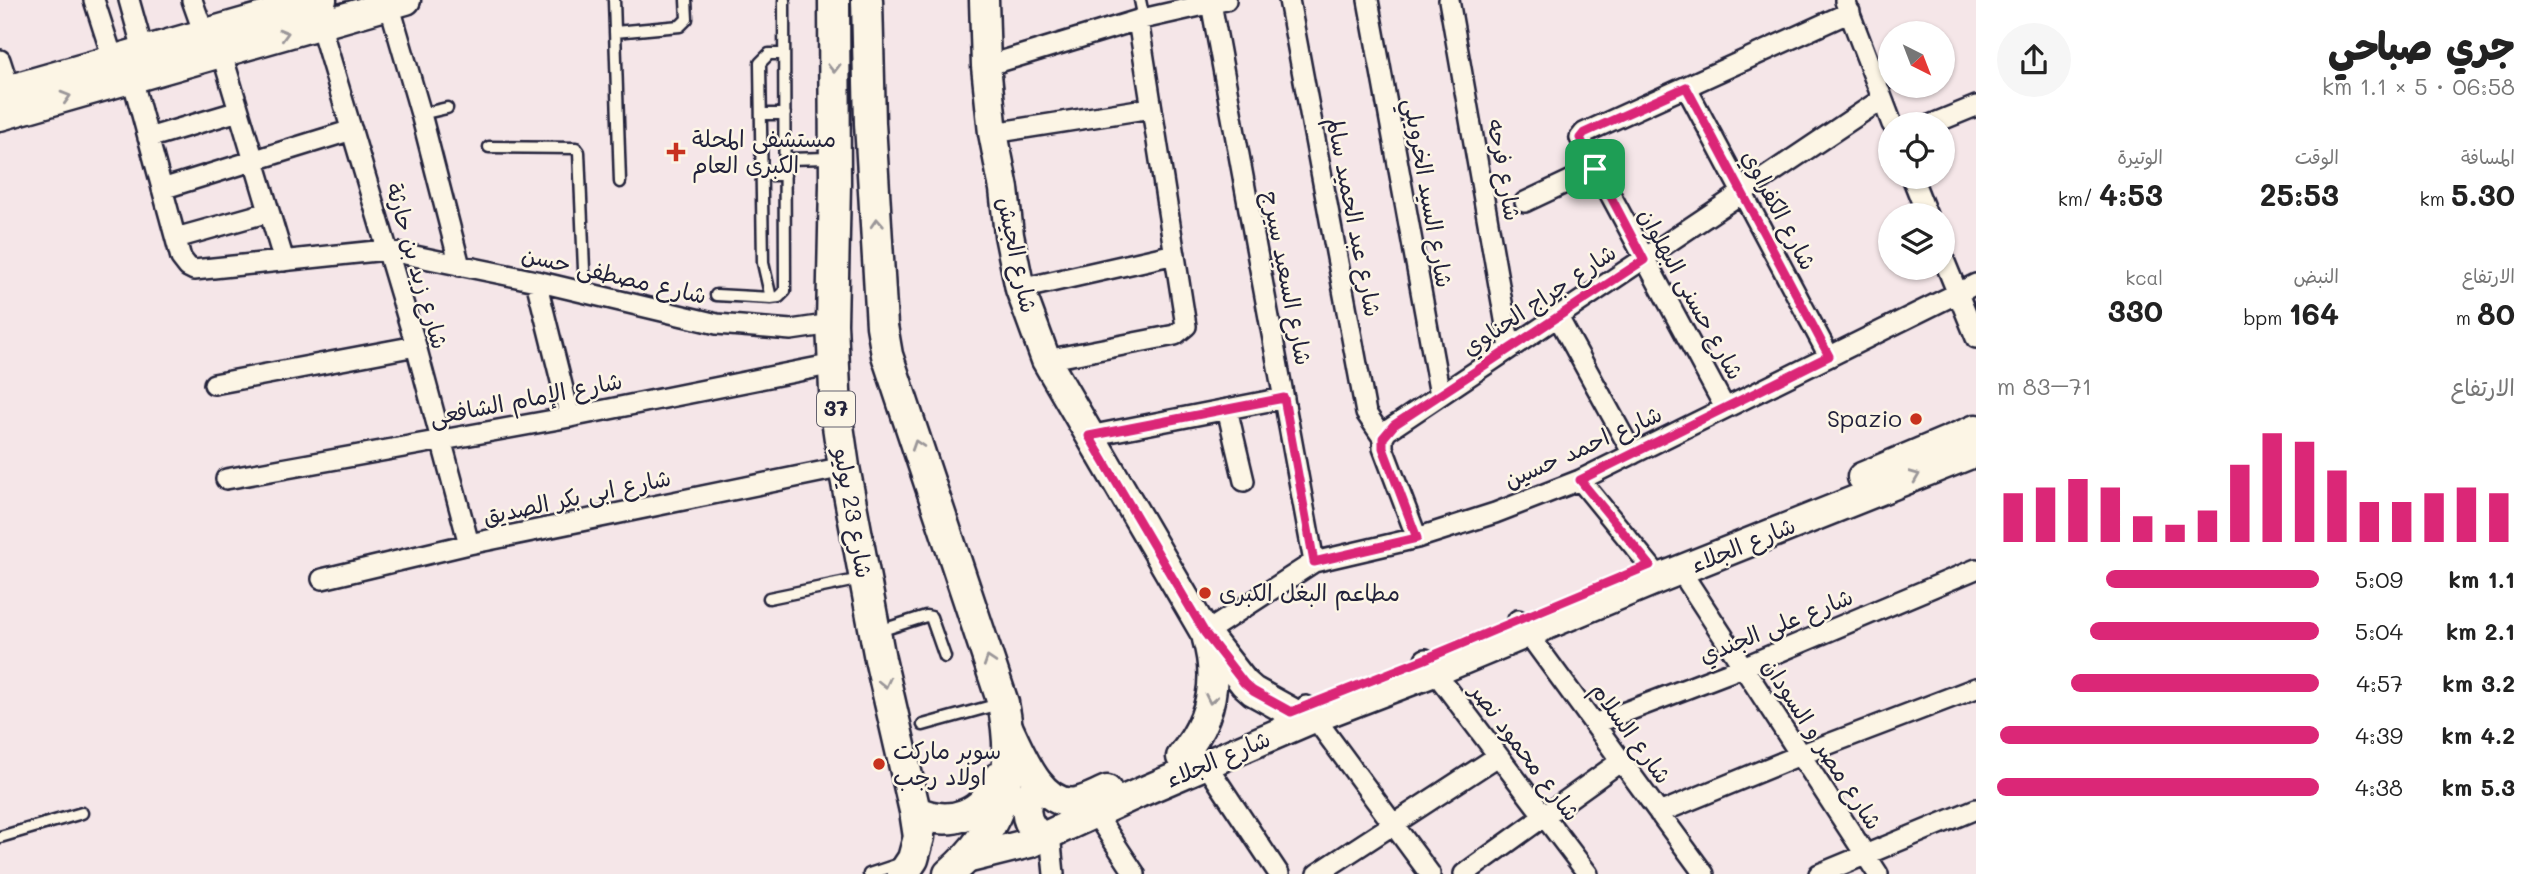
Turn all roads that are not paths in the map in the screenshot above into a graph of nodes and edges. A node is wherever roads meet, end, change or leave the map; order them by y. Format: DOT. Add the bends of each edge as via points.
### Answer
graph roads {
  1 [pos="94,0"];
  2 [pos="129,0"];
  3 [pos="192,0"];
  4 [pos="614,0"];
  5 [pos="686,0"];
  6 [pos="784,0"];
  7 [pos="834,0"];
  8 [pos="867,0"];
  9 [pos="984,0"];
  10 [pos="1289,0"];
  11 [pos="1368,0"];
  12 [pos="1449,0"];
  13 [pos="395,2"];
  14 [pos="1218,2"];
  15 [pos="275,6"];
  16 [pos="1847,6"];
  17 [pos="319,9"];
  18 [pos="1141,13"];
  19 [pos="615,32"];
  20 [pos="212,46"];
  21 [pos="143,50"];
  22 [pos="784,54"];
  23 [pos="0,60"];
  24 [pos="986,66"];
  25 [pos="122,68"];
  26 [pos="1686,87"];
  27 [pos="1882,99"];
  28 [pos="6,102"];
  29 [pos="1976,106"];
  30 [pos="447,108"];
  31 [pos="1151,108"];
  32 [pos="239,111"];
  33 [pos="1887,112"];
  34 [pos="421,114"];
  35 [pos="761,114"];
  36 [pos="785,114"];
  37 [pos="1955,115"];
  38 [pos="870,123"];
  39 [pos="834,127"];
  40 [pos="352,130"];
  41 [pos="993,133"];
  42 [pos="148,138"];
  43 [pos="489,147"];
  44 [pos="785,159"];
  45 [pos="254,162"];
  46 [pos="1595,169"];
  47 [pos="835,171"];
  48 [pos="762,175"];
  49 [pos="786,175"];
  50 [pos="620,182"];
  51 [pos="875,185"];
  52 [pos="162,190"];
  53 [pos="1743,194"];
  54 [pos="1525,202"];
  55 [pos="269,212"];
  56 [pos="176,238"];
  57 [pos="386,250"];
  58 [pos="1175,254"];
  59 [pos="1644,260"];
  60 [pos="284,261"];
  61 [pos="460,265"];
  62 [pos="1952,280"];
  63 [pos="536,281"];
  64 [pos="1976,284"];
  65 [pos="1020,289"];
  66 [pos="586,293"];
  67 [pos="1957,293"];
  68 [pos="716,295"];
  69 [pos="771,298"];
  70 [pos="1558,317"];
  71 [pos="832,324"];
  72 [pos="1976,338"];
  73 [pos="416,346"];
  74 [pos="1510,348"];
  75 [pos="1829,356"];
  76 [pos="1046,360"];
  77 [pos="834,364"];
  78 [pos="214,384"];
  79 [pos="1440,395"];
  80 [pos="1284,398"];
  81 [pos="1724,407"];
  82 [pos="1227,409"];
  83 [pos="570,417"];
  84 [pos="1976,429"];
  85 [pos="1089,436"];
  86 [pos="1383,438"];
  87 [pos="440,440"];
  88 [pos="1976,452"];
  89 [pos="1633,454"];
  90 [pos="844,467"];
  91 [pos="226,479"];
  92 [pos="1580,480"];
  93 [pos="1244,481"];
  94 [pos="1417,538"];
  95 [pos="469,544"];
  96 [pos="1314,562"];
  97 [pos="1976,569"];
  98 [pos="1663,571"];
  99 [pos="865,578"];
  100 [pos="322,579"];
  101 [pos="769,598"];
  102 [pos="1523,626"];
  103 [pos="875,632"];
  104 [pos="1205,633"];
  105 [pos="945,657"];
  106 [pos="1429,666"];
  107 [pos="1743,667"];
  108 [pos="1976,688"];
  109 [pos="1304,712"];
  110 [pos="1594,724"];
  111 [pos="923,726"];
  112 [pos="1006,726"];
  113 [pos="1800,755"];
  114 [pos="1498,756"];
  115 [pos="1193,761"];
  116 [pos="1621,761"];
  117 [pos="1039,784"];
  118 [pos="1976,808"];
  119 [pos="915,811"];
  120 [pos="82,813"];
  121 [pos="1095,813"];
  122 [pos="1659,813"];
  123 [pos="1544,817"];
  124 [pos="1394,824"];
  125 [pos="1047,835"];
  126 [pos="0,837"];
  127 [pos="1864,854"];
  128 [pos="908,867"];
  129 [pos="958,867"];
  130 [pos="869,874"];
  131 [pos="1054,874"];
  132 [pos="1135,874"];
  133 [pos="1279,874"];
  134 [pos="1317,874"];
  135 [pos="1430,874"];
  136 [pos="1464,874"];
  137 [pos="1588,874"];
  138 [pos="1704,874"];
  139 [pos="1819,874"];
  140 [pos="1878,874"];
  1 -- 25 [label="street, شارع مصطفى حسن"];
  2 -- 21 [label="street"];
  3 -- 20 [label="street"];
  4 -- 19 [label="lane"];
  5 -- 19 [label="lane" via="687,19 680,26"];
  6 -- 22 [label="lane"];
  7 -- 39 [label="main road, شارع 23 يوليو / 37, one-way"];
  8 -- 38 [label="main road"];
  9 -- 24 [label="street, شارع الجيش"];
  10 -- 86 [label="street, شارع عبد الحميد سالم" via="1366,413"];
  11 -- 79 [label="street, شارع السيد الخرويلي"];
  12 -- 74 [label="street, شارع فرحه"];
  13 -- 17 [label="street"];
  13 -- 34 [label="street"];
  14 -- 18 [label="street"];
  14 -- 80 [label="street, شارع السعيد سيرج"];
  15 -- 17 [label="street"];
  15 -- 20 [label="street"];
  16 -- 26 [label="street"];
  16 -- 27 [label="street"];
  20 -- 17 [label="street, one-way"];
  17 -- 40 [label="street, شارع زيد بن حارثة"];
  18 -- 24 [label="street"];
  18 -- 31 [label="street"];
  19 -- 50 [label="lane"];
  20 -- 21 [label="street"];
  20 -- 25 [label="street"];
  20 -- 32 [label="street"];
  21 -- 25 [label="street"];
  22 -- 35 [label="lane" via="769,54 760,63"];
  22 -- 36 [label="lane"];
  23 -- 28 [label="street"];
  24 -- 41 [label="street, شارع الجيش"];
  25 -- 28 [label="street"];
  25 -- 42 [label="street, شارع مصطفى حسن"];
  26 -- 46 [label="street, شارع حسنى البهلوان" via="1581,135 1580,142"];
  26 -- 53 [label="street, شارع الكفراوي"];
  27 -- 33 [label="street"];
  27 -- 53 [label="street, شارع جراج الحناوي"];
  29 -- 37 [label="street"];
  30 -- 34 [label="lane"];
  31 -- 41 [label="street"];
  31 -- 58 [label="street"];
  32 -- 42 [label="street"];
  32 -- 45 [label="street"];
  34 -- 61 [label="street"];
  35 -- 36 [label="lane"];
  35 -- 48 [label="lane"];
  36 -- 44 [label="lane"];
  38 -- 39 [label="main road" via="853,134"];
  38 -- 51 [label="main road"];
  39 -- 47 [label="main road, شارع 23 يوليو / 37"];
  40 -- 45 [label="street"];
  40 -- 57 [label="street, شارع زيد بن حارثة"];
  41 -- 65 [label="street, شارع الجيش"];
  42 -- 52 [label="street, شارع مصطفى حسن"];
  43 -- 66 [label="lane" via="576,148 579,152"];
  44 -- 47 [label="lane"];
  44 -- 49 [label="lane"];
  45 -- 52 [label="street"];
  45 -- 55 [label="street"];
  46 -- 54 [label="street"];
  46 -- 59 [label="street, شارع حسنى البهلوان"];
  47 -- 51 [label="main road" via="841,179 855,176"];
  47 -- 71 [label="main road, شارع 23 يوليو / 37"];
  48 -- 49 [label="lane"];
  48 -- 69 [label="lane" via="763,263"];
  49 -- 69 [label="lane" via="787,283 779,297"];
  112 -- 51 [label="main road, one-way" via="887,355"];
  52 -- 56 [label="street, شارع مصطفى حسن"];
  53 -- 59 [label="street, شارع جراج الحناوي"];
  53 -- 75 [label="street, شارع الكفراوي"];
  55 -- 56 [label="street"];
  55 -- 60 [label="street"];
  56 -- 60 [label="street, شارع مصطفى حسن" via="184,263 194,270"];
  57 -- 60 [label="street, شارع مصطفى حسن"];
  57 -- 61 [label="street, شارع مصطفى حسن"];
  57 -- 73 [label="street, شارع زيد بن حارثة"];
  58 -- 65 [label="street"];
  58 -- 76 [label="street" via="1186,323 1180,333"];
  59 -- 70 [label="street, شارع جراج الحناوي"];
  59 -- 81 [label="street, شارع حسنى البهلوان"];
  61 -- 63 [label="street, شارع مصطفى حسن"];
  62 -- 67 [label="street"];
  63 -- 66 [label="street, شارع مصطفى حسن"];
  63 -- 83 [label="street"];
  64 -- 67 [label="street, شارع احمد حسين"];
  65 -- 76 [label="street, شارع الجيش"];
  66 -- 71 [label="street, شارع مصطفى حسن" via="754,329"];
  67 -- 72 [label="street"];
  67 -- 75 [label="street, شارع احمد حسين"];
  68 -- 69 [label="lane"];
  70 -- 74 [label="street, شارع جراج الحناوي"];
  70 -- 89 [label="street"];
  71 -- 77 [label="main road, شارع 23 يوليو / 37"];
  73 -- 78 [label="street"];
  73 -- 87 [label="street, شارع زيد بن حارثة"];
  74 -- 79 [label="street, شارع جراج الحناوي"];
  75 -- 81 [label="street, شارع احمد حسين"];
  76 -- 85 [label="street, شارع الجيش"];
  77 -- 83 [label="street, شارع الإمام الشافعى"];
  77 -- 90 [label="main road, شارع 23 يوليو / 37"];
  79 -- 86 [label="street, شارع جراج الحناوي" via="1394,425"];
  80 -- 82 [label="street"];
  80 -- 96 [label="street, شارع السعيد سيرج"];
  81 -- 89 [label="street, شارع احمد حسين"];
  82 -- 85 [label="street"];
  82 -- 93 [label="street"];
  83 -- 87 [label="street, شارع الإمام الشافعى"];
  84 -- 98 [label="street, شارع الجلاء"];
  85 -- 104 [label="street, شارع الجيش"];
  86 -- 94 [label="street"];
  87 -- 91 [label="street, شارع الإمام الشافعى"];
  87 -- 95 [label="street, شارع زيد بن حارثة"];
  98 -- 88 [label="street, شارع الجلاء, one-way"];
  89 -- 92 [label="street, شارع احمد حسين"];
  90 -- 95 [label="street, شارع ابى بكر الصديق"];
  90 -- 99 [label="main road, شارع 23 يوليو / 37"];
  92 -- 94 [label="street, شارع احمد حسين"];
  92 -- 98 [label="street, شارع مصر و السودان"];
  94 -- 96 [label="street, شارع احمد حسين"];
  95 -- 100 [label="street, شارع ابى بكر الصديق"];
  96 -- 104 [label="street, شارع احمد حسين"];
  97 -- 107 [label="street, شارع على الجندي"];
  98 -- 102 [label="street, شارع الجلاء"];
  98 -- 107 [label="street, شارع مصر و السودان"];
  99 -- 101 [label="lane"];
  99 -- 103 [label="main road, شارع 23 يوليو / 37"];
  102 -- 106 [label="street, شارع الجلاء"];
  102 -- 110 [label="street, شارع السلام"];
  103 -- 105 [label="lane" via="931,617"];
  103 -- 119 [label="main road, شارع 23 يوليو / 37, one-way"];
  104 -- 109 [label="street, شارع الجيش" via="1253,691"];
  104 -- 115 [label="street, شارع الجيش, one-way" via="1214,676 1212,699 1195,740"];
  106 -- 109 [label="street, شارع الجلاء"];
  106 -- 114 [label="street, شارع محمود نصر"];
  107 -- 110 [label="street, شارع على الجندي"];
  107 -- 113 [label="street, شارع مصر و السودان"];
  108 -- 113 [label="street"];
  109 -- 115 [label="street, شارع الجلاء"];
  109 -- 124 [label="street"];
  110 -- 116 [label="street, شارع السلام"];
  111 -- 112 [label="lane"];
  112 -- 117 [label="street, شارع الجلاء"];
  112 -- 119 [label="main road" via="995,786 979,808 954,819"];
  112 -- 129 [label="main road, شارع الجلاء" via="1003,799 989,829"];
  113 -- 122 [label="street"];
  113 -- 127 [label="street, شارع مصر و السودان"];
  114 -- 123 [label="street, شارع محمود نصر"];
  114 -- 124 [label="street"];
  115 -- 117 [label="street, شارع الجلاء" via="1075,802 1057,799"];
  115 -- 121 [label="street, شارع الجلاء"];
  115 -- 133 [label="street"];
  116 -- 122 [label="street, شارع السلام"];
  116 -- 123 [label="street"];
  117 -- 125 [label="street" via="1030,793 1026,811 1029,824"];
  118 -- 127 [label="street"];
  119 -- 128 [label="main road, 37" via="919,837"];
  120 -- 126 [label="lane"];
  121 -- 125 [label="street, شارع الجلاء"];
  121 -- 132 [label="street"];
  122 -- 138 [label="street, شارع السلام"];
  123 -- 136 [label="street"];
  123 -- 137 [label="street, شارع محمود نصر"];
  124 -- 134 [label="street"];
  124 -- 135 [label="street"];
  125 -- 129 [label="street, شارع الجلاء"];
  125 -- 131 [label="street"];
  127 -- 139 [label="street"];
  127 -- 140 [label="street, شارع مصر و السودان"];
  128 -- 130 [label="lane"];
}
